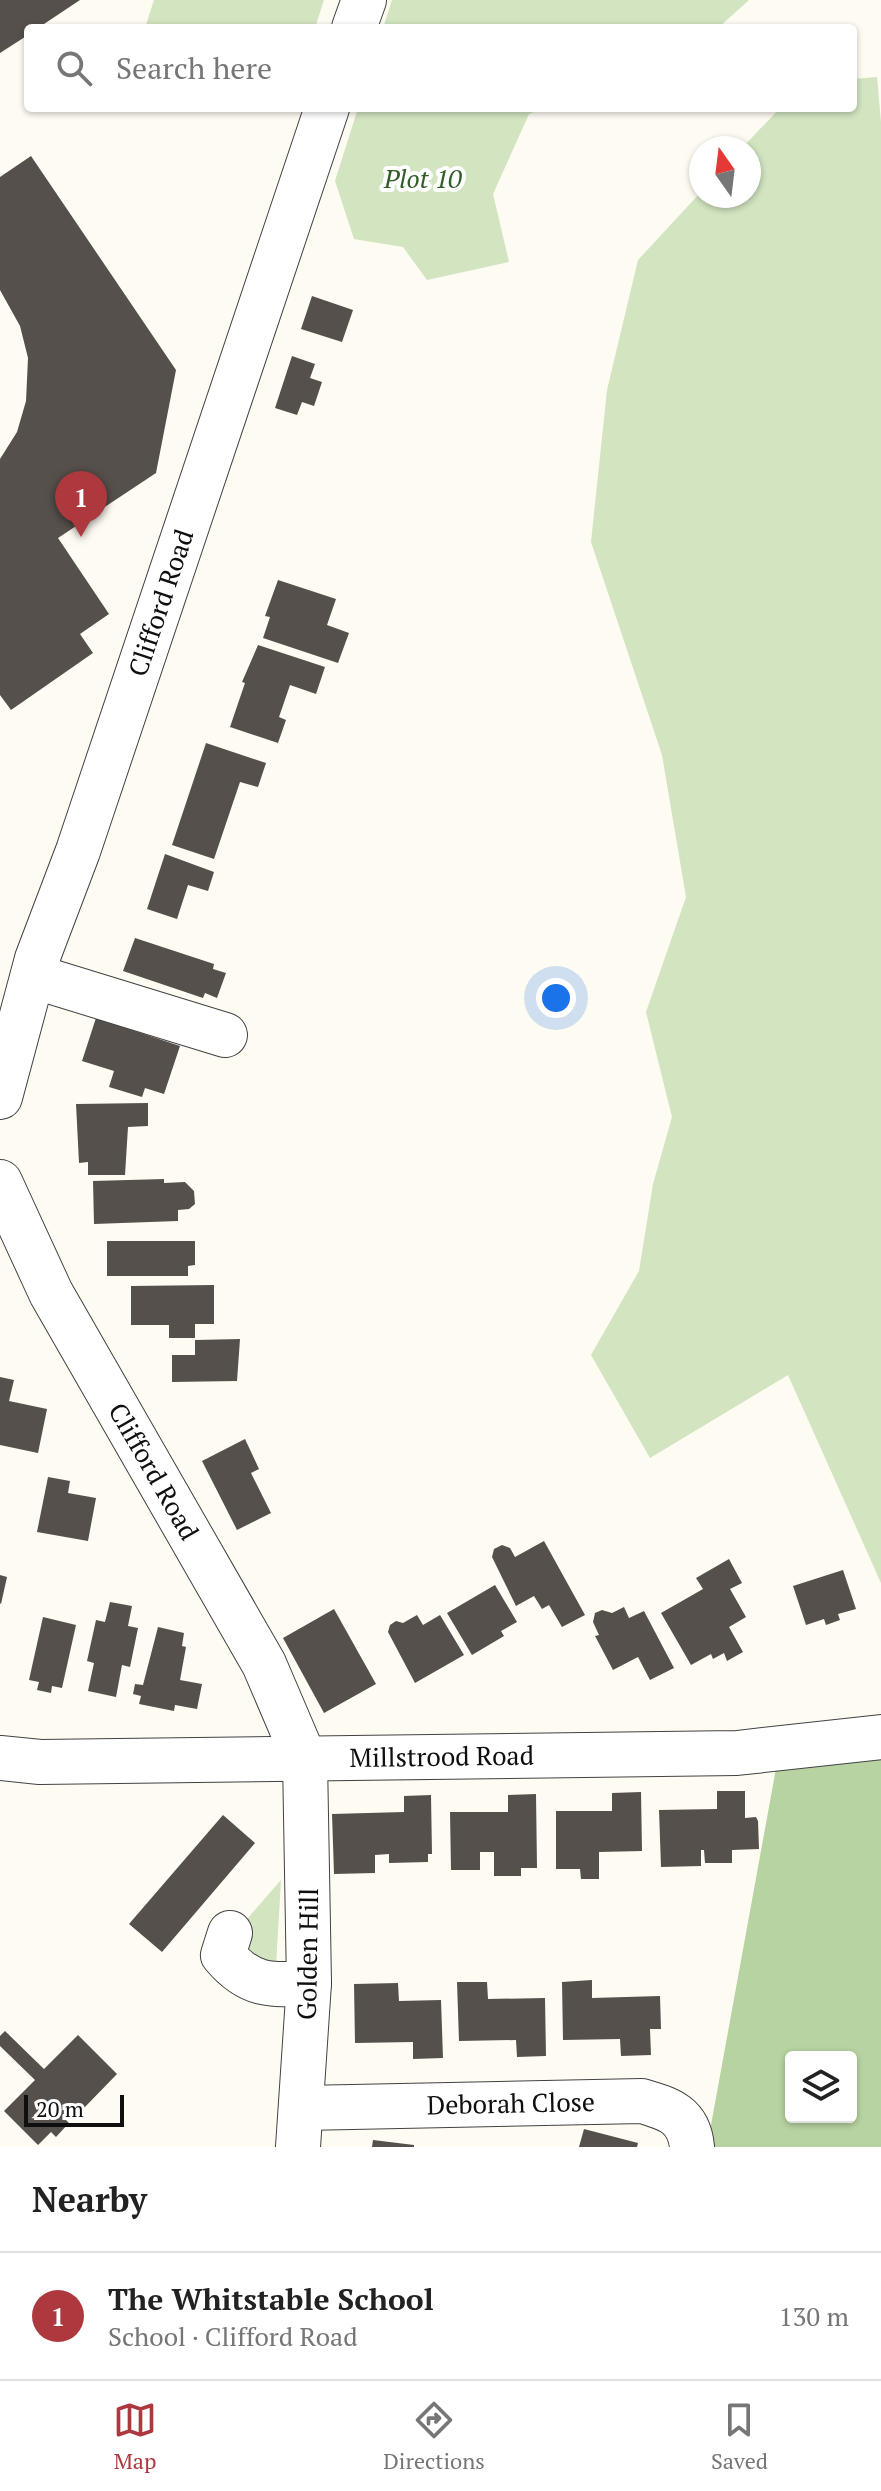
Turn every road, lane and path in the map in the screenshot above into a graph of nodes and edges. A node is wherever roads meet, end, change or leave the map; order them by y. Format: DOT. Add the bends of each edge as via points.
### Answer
graph roads {
  1 [pos="364,0"];
  2 [pos="355,24"];
  3 [pos="326,112"];
  4 [pos="33,976"];
  5 [pos="225,1035"];
  6 [pos="0,1097"];
  7 [pos="0,1182"];
  8 [pos="881,1737"];
  9 [pos="0,1758"];
  10 [pos="305,1760"];
  11 [pos="230,1933"];
  12 [pos="309,1983"];
  13 [pos="300,2128"];
  14 [pos="692,2147"];
  1 -- 2 [label="street"];
  3 -- 4 [label="street, Clifford Road"];
  4 -- 5 [label="street"];
  4 -- 6 [label="street, Clifford Road"];
  7 -- 10 [label="street, Clifford Road" via="51,1293 264,1664"];
  8 -- 10 [label="street, Millstrood Road" via="737,1753"];
  9 -- 10 [label="street, Millstrood Road"];
  10 -- 12 [label="street, Golden Hill"];
  11 -- 12 [label="street" via="223,1955 237,1972 270,1986"];
  12 -- 13 [label="street, Golden Hill"];
  13 -- 14 [label="street, Deborah Close" via="642,2101 671,2109 685,2121"];
}
